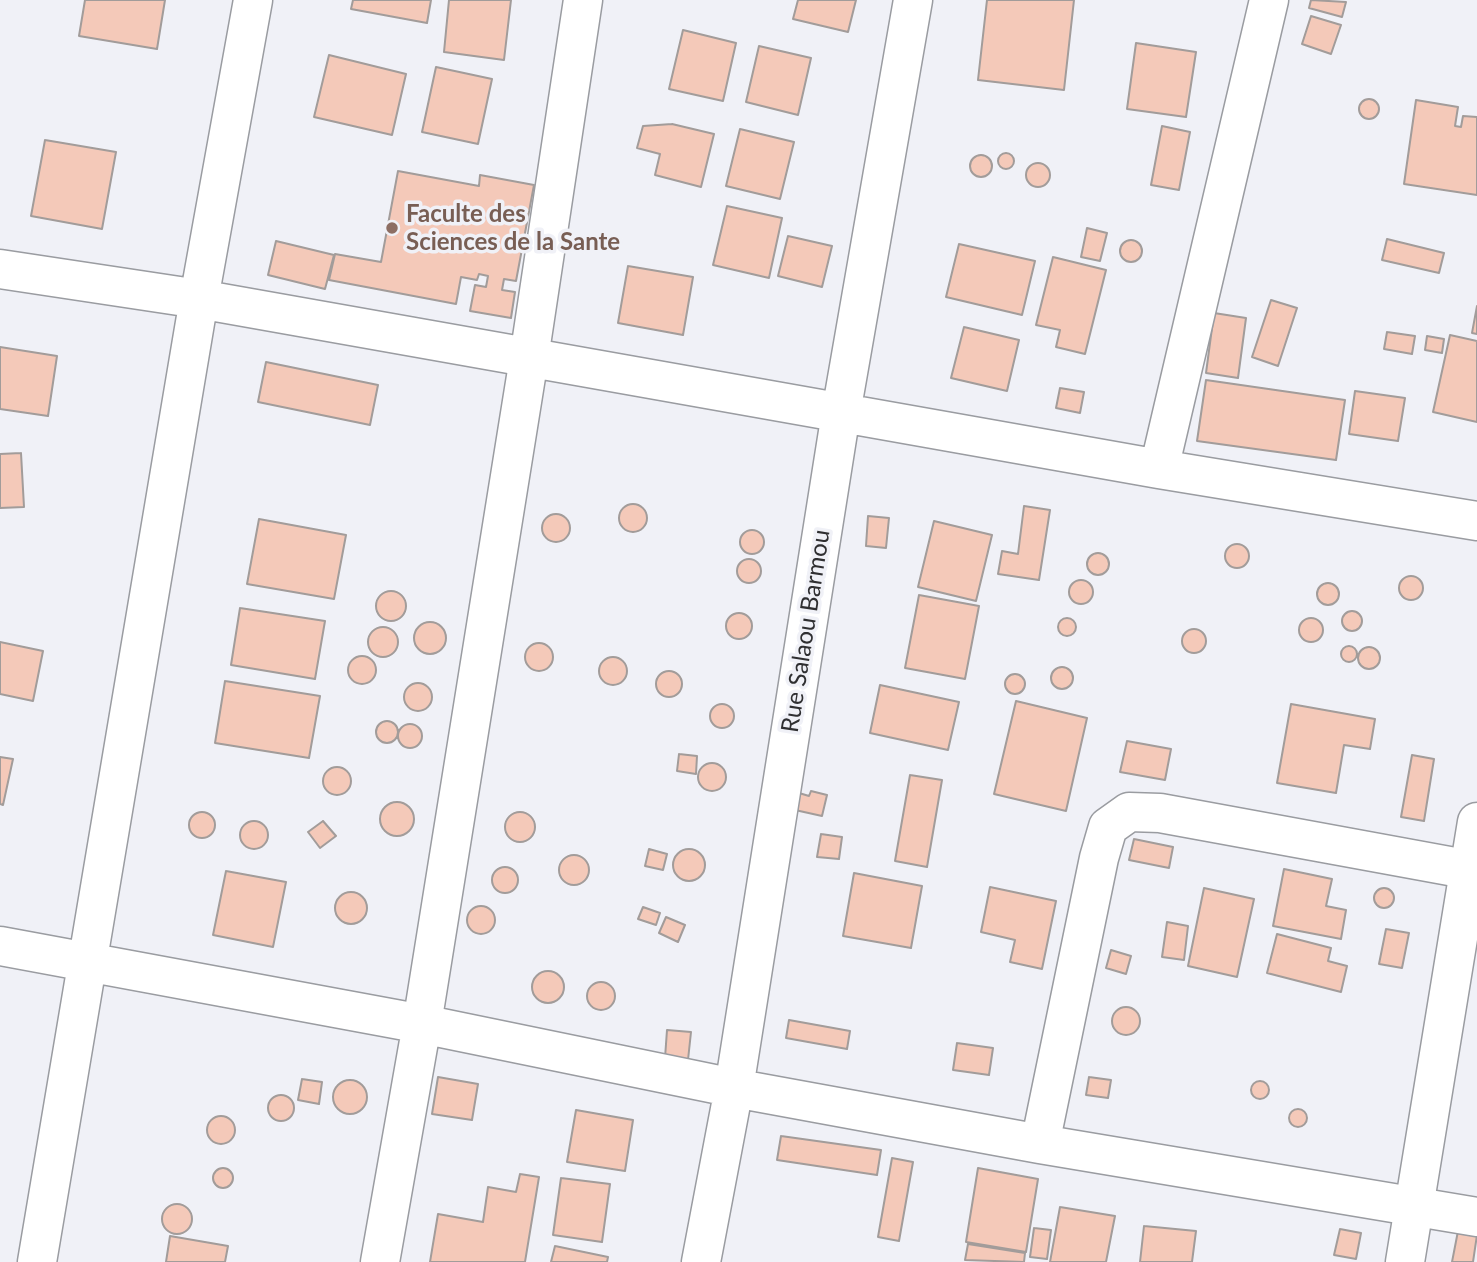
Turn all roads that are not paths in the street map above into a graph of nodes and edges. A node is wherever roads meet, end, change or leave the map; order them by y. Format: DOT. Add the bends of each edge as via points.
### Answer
graph roads {
  1 [pos="253,0"];
  2 [pos="583,0"];
  3 [pos="913,0"];
  4 [pos="1269,0"];
  5 [pos="0,269"];
  6 [pos="199,299"];
  7 [pos="529,358"];
  8 [pos="841,413"];
  9 [pos="1159,469"];
  10 [pos="1477,521"];
  11 [pos="1477,822"];
  12 [pos="1473,871"];
  13 [pos="0,946"];
  14 [pos="86,962"];
  15 [pos="422,1024"];
  16 [pos="734,1088"];
  17 [pos="1040,1143"];
  18 [pos="1413,1206"];
  19 [pos="1477,1217"];
  20 [pos="37,1262"];
  21 [pos="380,1262"];
  22 [pos="701,1262"];
  23 [pos="1405,1262"];
  1 -- 6 [label="street"];
  2 -- 7 [label="street"];
  3 -- 8 [label="street, Rue Salaou Barmou"];
  4 -- 9 [label="street"];
  5 -- 6 [label="street"];
  6 -- 7 [label="street"];
  6 -- 14 [label="street"];
  7 -- 8 [label="street"];
  7 -- 15 [label="street"];
  8 -- 9 [label="street"];
  8 -- 16 [label="street, Rue Salaou Barmou"];
  9 -- 10 [label="street"];
  11 -- 12 [label="street"];
  12 -- 17 [label="street" via="1160,813 1129,812 1108,827 1099,858"];
  12 -- 18 [label="street"];
  13 -- 14 [label="street"];
  14 -- 15 [label="street"];
  14 -- 20 [label="street"];
  15 -- 16 [label="street"];
  15 -- 21 [label="street"];
  16 -- 17 [label="street"];
  16 -- 22 [label="street, Rue Salaou Barmou"];
  17 -- 18 [label="street"];
  18 -- 19 [label="street"];
  18 -- 23 [label="street"];
}
